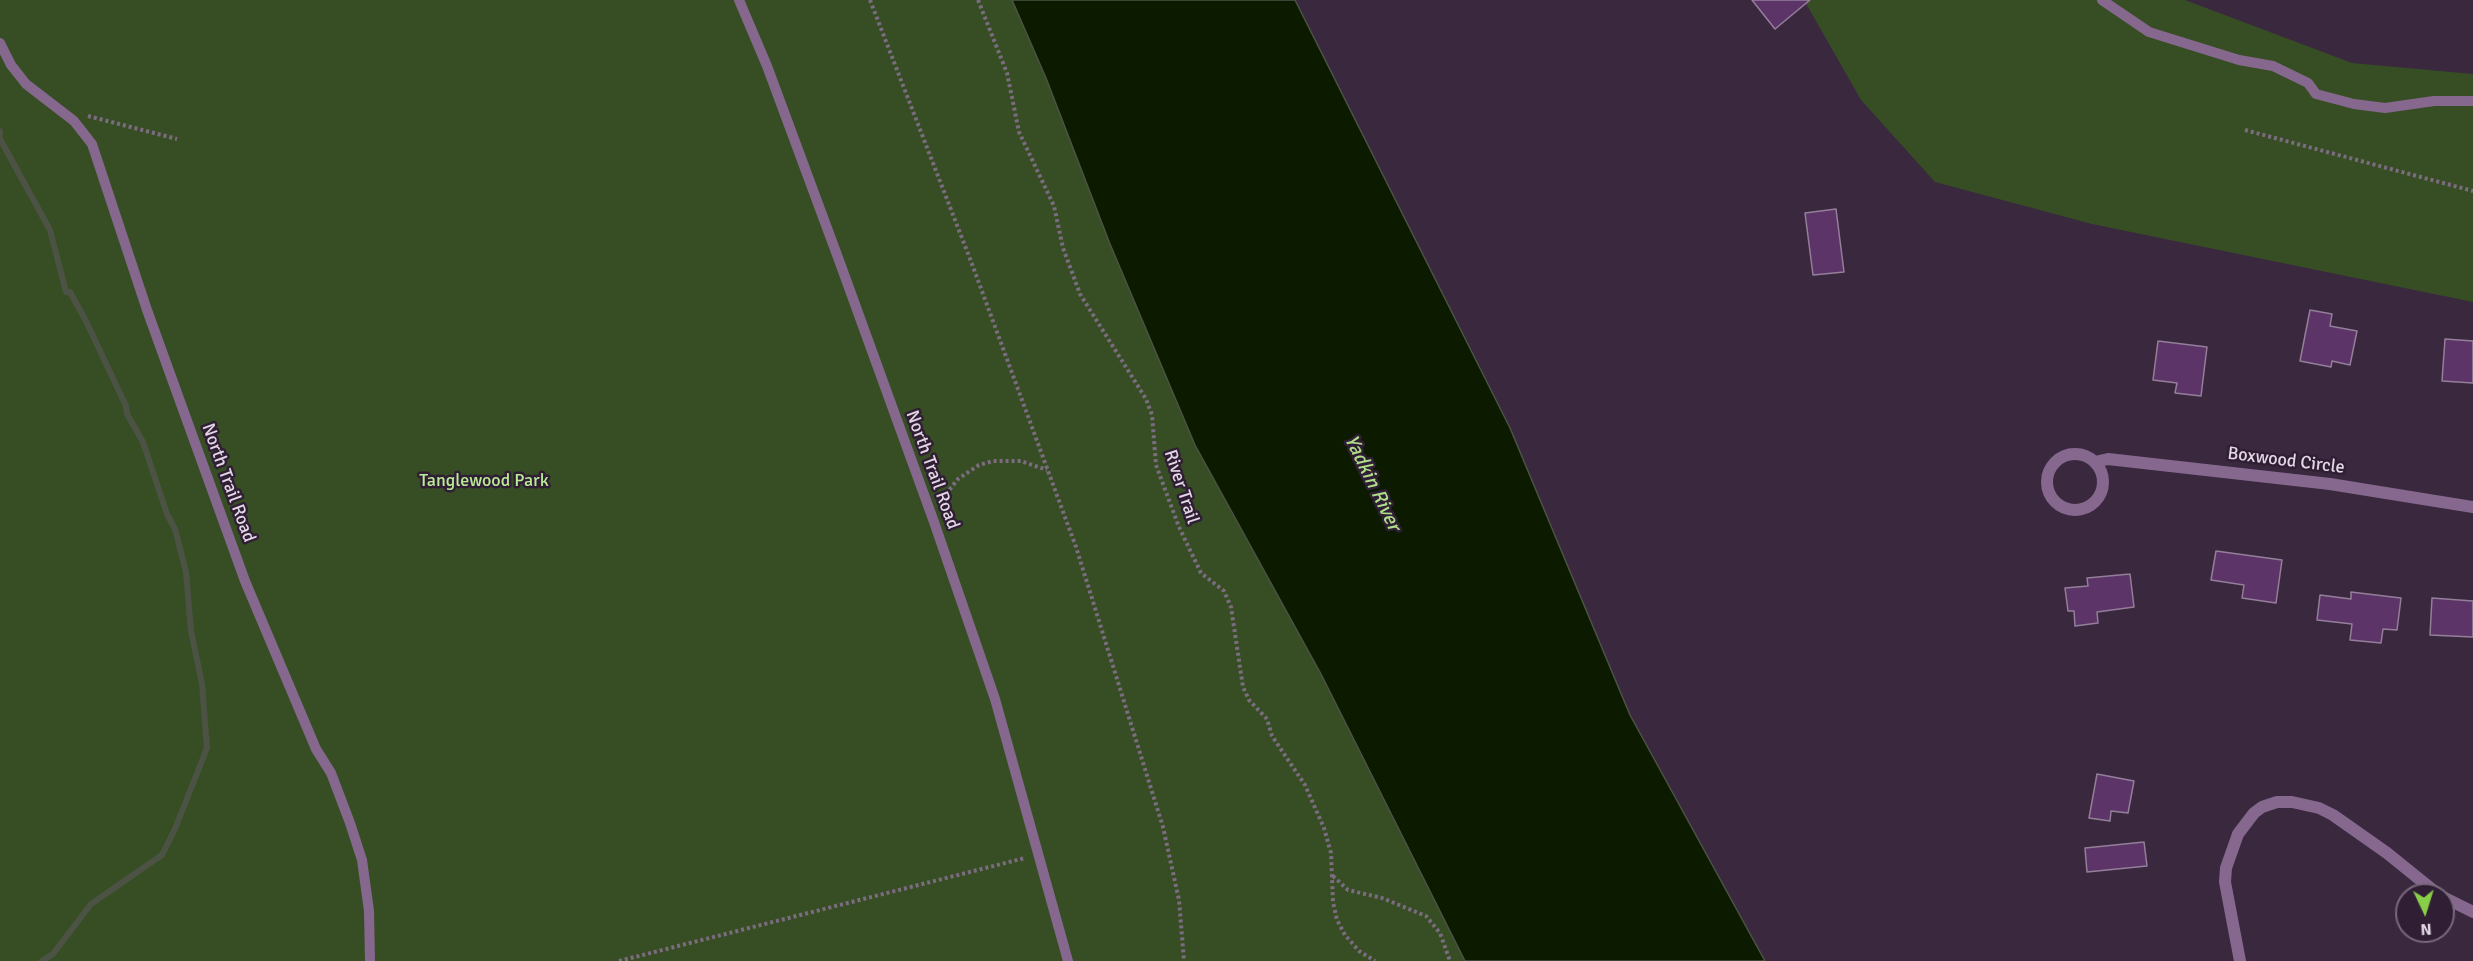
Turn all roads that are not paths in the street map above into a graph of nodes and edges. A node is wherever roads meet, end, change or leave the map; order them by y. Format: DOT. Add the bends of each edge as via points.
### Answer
graph roads {
  1 [pos="739,0"];
  2 [pos="2102,0"];
  3 [pos="0,43"];
  4 [pos="2473,101"];
  5 [pos="2095,462"];
  6 [pos="2473,507"];
  7 [pos="2424,883"];
  8 [pos="2455,903"];
  9 [pos="2473,912"];
  10 [pos="370,961"];
  11 [pos="1068,961"];
  12 [pos="2240,961"];
  1 -- 11 [label="lane, North Trail Road" via="767,66 934,522 994,699"];
  2 -- 4 [label="lane" via="2149,32 2273,66 2308,83 2316,94 2345,102 2385,108 2434,101"];
  3 -- 10 [label="lane, North Trail Road" via="26,84 74,121 92,144 245,581 350,823 362,860"];
  5 -- 5 [label="street" via="2078,454 2060,459 2048,474 2054,500 2069,510 2095,503 2103,487"];
  5 -- 6 [label="street, Boxwood Circle" via="2108,459 2330,484"];
  7 -- 12 [label="street" via="2319,808 2292,802 2262,807 2238,834 2226,868 2225,882"];
  8 -- 9 [label="street"];
}
